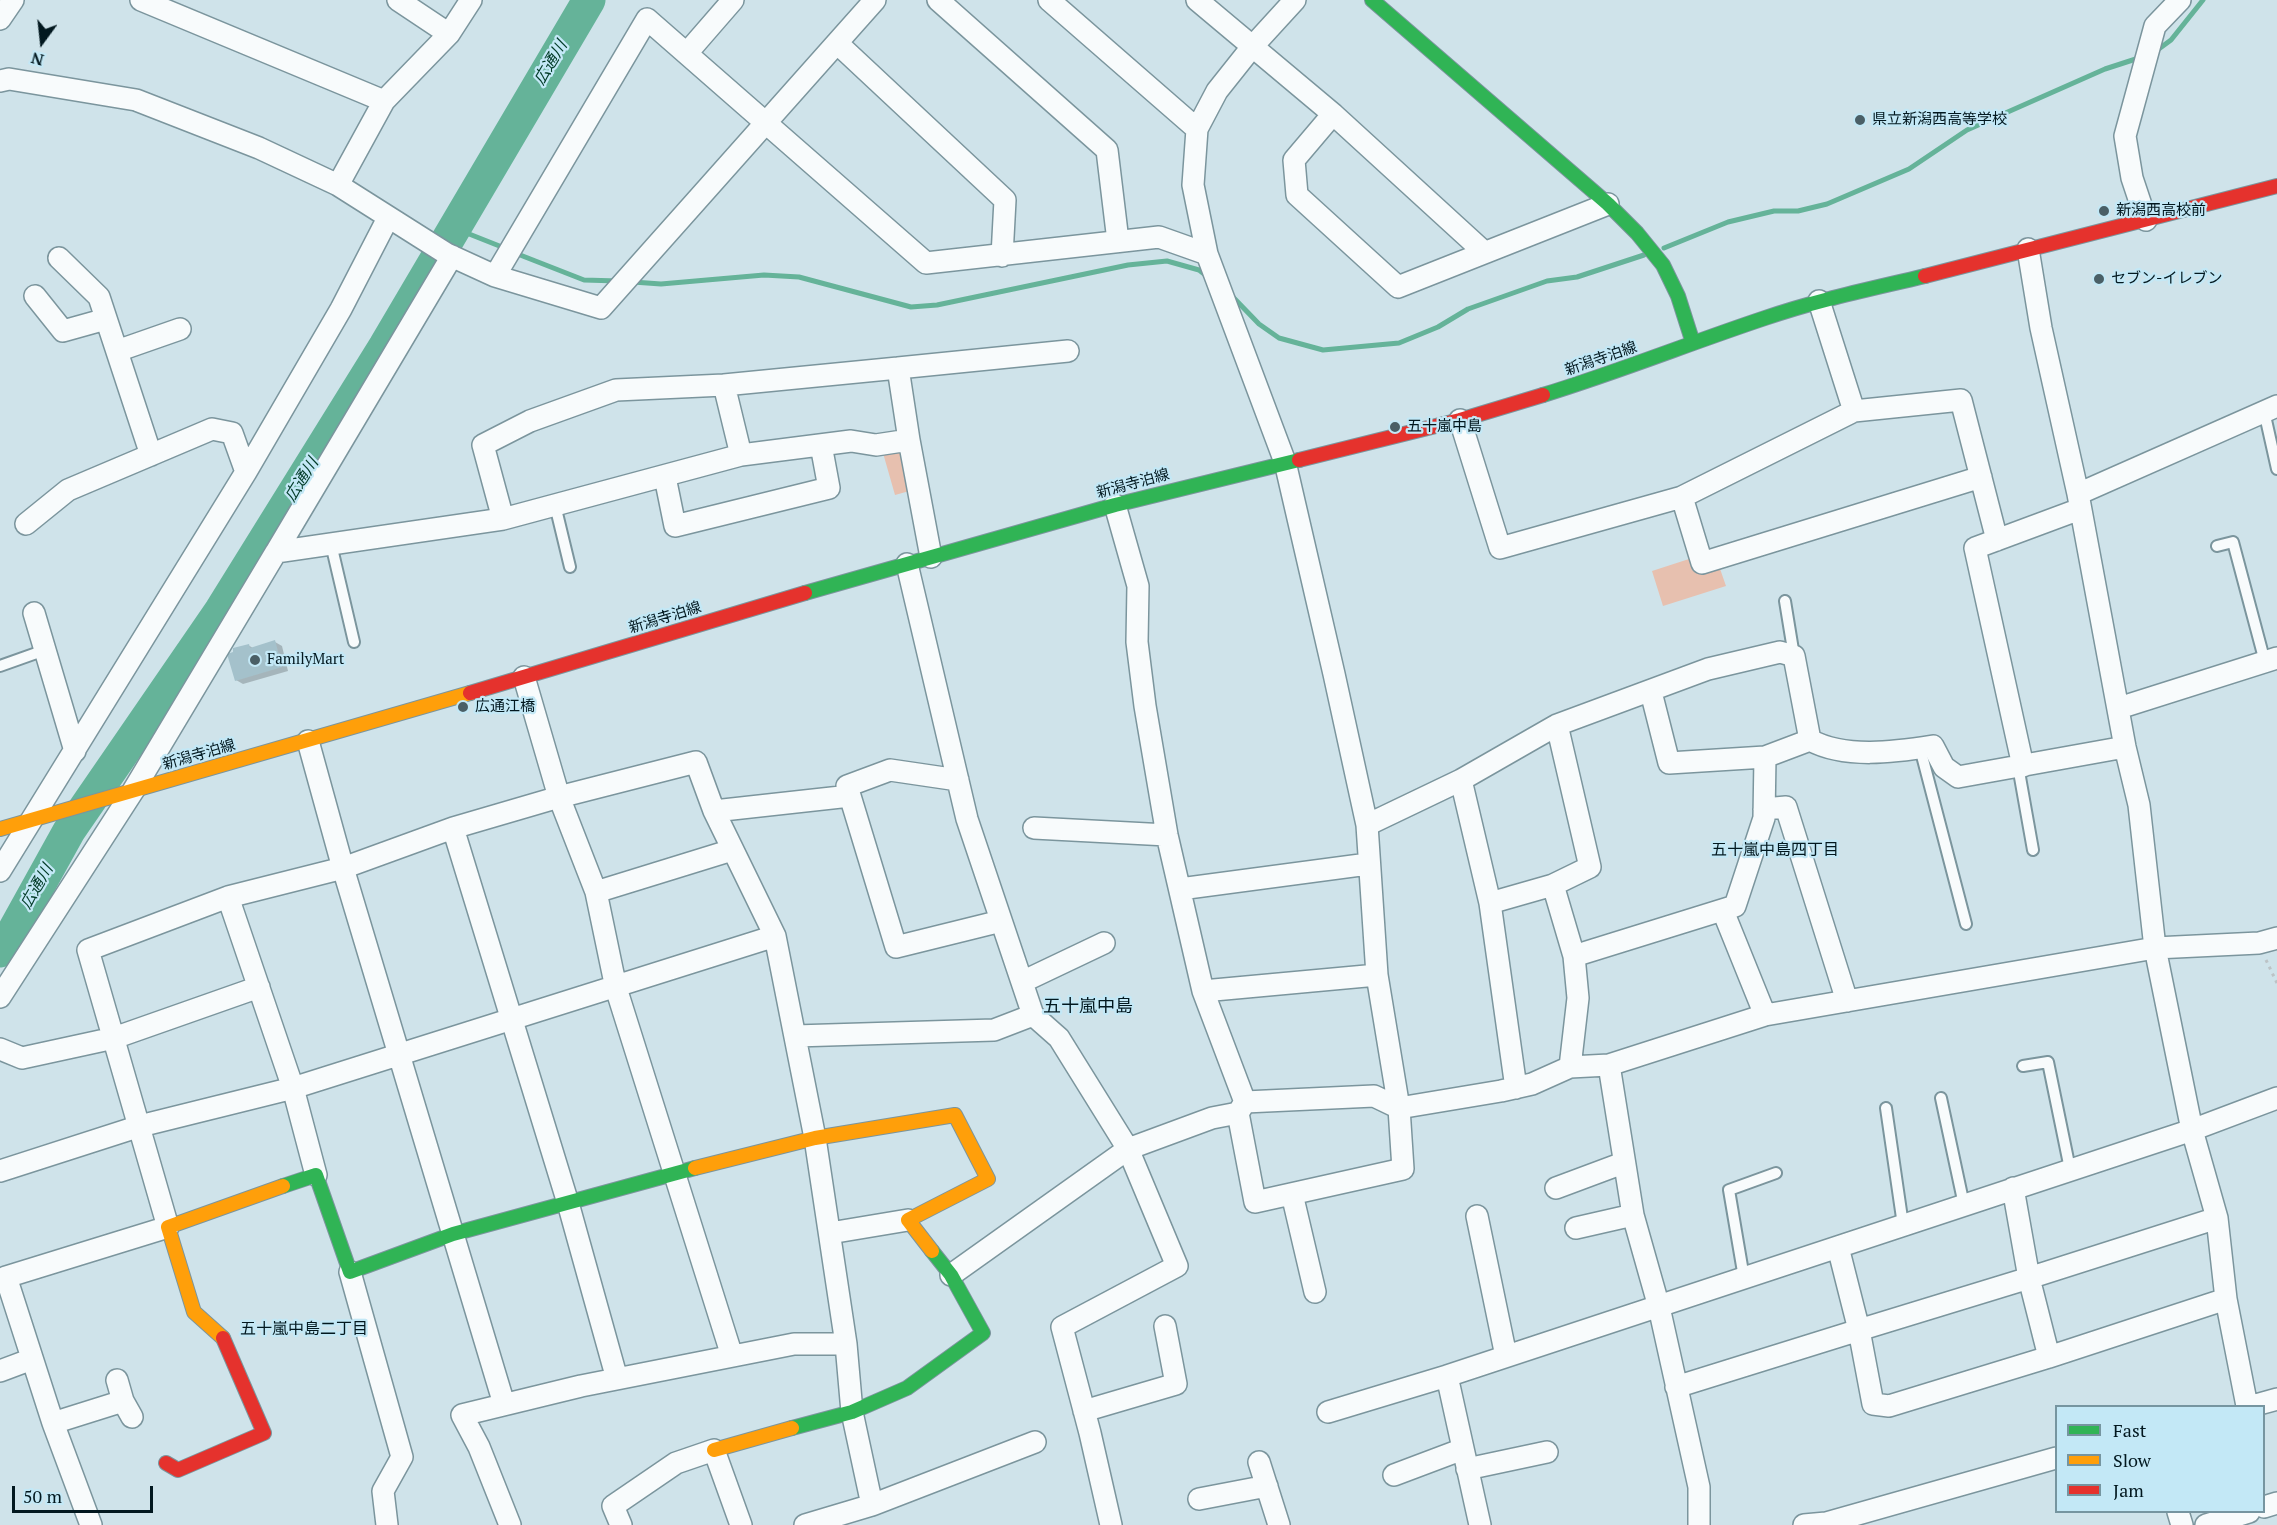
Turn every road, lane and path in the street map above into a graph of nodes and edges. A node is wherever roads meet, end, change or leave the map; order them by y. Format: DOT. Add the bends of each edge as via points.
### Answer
graph roads {
  1 [pos="13,0"];
  2 [pos="141,0"];
  3 [pos="398,0"];
  4 [pos="471,0"];
  5 [pos="733,0"];
  6 [pos="875,0"];
  7 [pos="938,0"];
  8 [pos="1049,0"];
  9 [pos="1197,0"];
  10 [pos="1295,0"];
  11 [pos="1372,0"];
  12 [pos="2180,0"];
  13 [pos="0,18"];
  14 [pos="449,34"];
  15 [pos="837,43"];
  16 [pos="1252,47"];
  17 [pos="687,53"];
  18 [pos="0,81"];
  19 [pos="384,102"];
  20 [pos="1333,114"];
  21 [pos="766,123"];
  22 [pos="1197,129"];
  23 [pos="338,185"];
  24 [pos="2277,186"];
  25 [pos="1608,204"];
  26 [pos="392,220"];
  27 [pos="2146,220"];
  28 [pos="1119,241"];
  29 [pos="2028,249"];
  30 [pos="1484,252"];
  31 [pos="1206,254"];
  32 [pos="449,255"];
  33 [pos="1002,256"];
  34 [pos="59,258"];
  35 [pos="495,276"];
  36 [pos="35,296"];
  37 [pos="1819,301"];
  38 [pos="106,319"];
  39 [pos="180,329"];
  40 [pos="1693,344"];
  41 [pos="117,351"];
  42 [pos="1068,351"];
  43 [pos="898,368"];
  44 [pos="724,385"];
  45 [pos="2270,408"];
  46 [pos="1854,411"];
  47 [pos="1460,420"];
  48 [pos="909,440"];
  49 [pos="821,445"];
  50 [pos="151,455"];
  51 [pos="741,455"];
  52 [pos="1285,462"];
  53 [pos="2277,469"];
  54 [pos="246,472"];
  55 [pos="665,477"];
  56 [pos="1981,477"];
  57 [pos="1682,497"];
  58 [pos="2079,501"];
  59 [pos="555,505"];
  60 [pos="1115,505"];
  61 [pos="503,519"];
  62 [pos="26,524"];
  63 [pos="1997,540"];
  64 [pos="331,544"];
  65 [pos="2217,546"];
  66 [pos="276,552"];
  67 [pos="931,557"];
  68 [pos="907,564"];
  69 [pos="570,567"];
  70 [pos="1785,601"];
  71 [pos="34,613"];
  72 [pos="354,642"];
  73 [pos="45,650"];
  74 [pos="1794,656"];
  75 [pos="2271,660"];
  76 [pos="0,666"];
  77 [pos="524,677"];
  78 [pos="1651,692"];
  79 [pos="2119,708"];
  80 [pos="1557,724"];
  81 [pos="1810,740"];
  82 [pos="308,741"];
  83 [pos="2126,747"];
  84 [pos="1920,748"];
  85 [pos="75,751"];
  86 [pos="1765,757"];
  87 [pos="2020,766"];
  88 [pos="958,780"];
  89 [pos="1461,780"];
  90 [pos="128,793"];
  91 [pos="850,796"];
  92 [pos="559,797"];
  93 [pos="1764,809"];
  94 [pos="714,811"];
  95 [pos="39,818"];
  96 [pos="1366,825"];
  97 [pos="453,828"];
  98 [pos="1034,828"];
  99 [pos="0,829"];
  100 [pos="1167,835"];
  101 [pos="732,850"];
  102 [pos="2033,850"];
  103 [pos="1368,864"];
  104 [pos="343,868"];
  105 [pos="0,872"];
  106 [pos="1553,885"];
  107 [pos="1180,889"];
  108 [pos="596,892"];
  109 [pos="228,897"];
  110 [pos="1490,903"];
  111 [pos="1723,911"];
  112 [pos="1001,921"];
  113 [pos="1966,924"];
  114 [pos="775,936"];
  115 [pos="2268,941"];
  116 [pos="1104,943"];
  117 [pos="2155,948"];
  118 [pos="1574,956"];
  119 [pos="1377,975"];
  120 [pos="1022,982"];
  121 [pos="2277,983"];
  122 [pos="259,987"];
  123 [pos="616,988"];
  124 [pos="1203,992"];
  125 [pos="0,997"];
  126 [pos="1847,1001"];
  127 [pos="1765,1014"];
  128 [pos="1033,1015"];
  129 [pos="510,1020"];
  130 [pos="795,1036"];
  131 [pos="114,1038"];
  132 [pos="0,1049"];
  133 [pos="400,1053"];
  134 [pos="1609,1065"];
  135 [pos="2023,1066"];
  136 [pos="1570,1067"];
  137 [pos="293,1088"];
  138 [pos="1516,1088"];
  139 [pos="1941,1098"];
  140 [pos="2277,1098"];
  141 [pos="1242,1107"];
  142 [pos="1399,1108"];
  143 [pos="1886,1108"];
  144 [pos="140,1126"];
  145 [pos="2192,1130"];
  146 [pos="816,1138"];
  147 [pos="1128,1149"];
  148 [pos="1623,1162"];
  149 [pos="2070,1169"];
  150 [pos="0,1171"];
  151 [pos="1776,1173"];
  152 [pos="675,1174"];
  153 [pos="316,1175"];
  154 [pos="1556,1188"];
  155 [pos="2013,1188"];
  156 [pos="1292,1194"];
  157 [pos="568,1203"];
  158 [pos="1964,1204"];
  159 [pos="1633,1215"];
  160 [pos="1477,1216"];
  161 [pos="2217,1218"];
  162 [pos="908,1220"];
  163 [pos="1903,1225"];
  164 [pos="168,1227"];
  165 [pos="1576,1228"];
  166 [pos="830,1233"];
  167 [pos="453,1234"];
  168 [pos="1838,1247"];
  169 [pos="2,1271"];
  170 [pos="351,1272"];
  171 [pos="951,1275"];
  172 [pos="1744,1278"];
  173 [pos="2029,1278"];
  174 [pos="1315,1292"];
  175 [pos="2226,1299"];
  176 [pos="1659,1307"];
  177 [pos="1165,1326"];
  178 [pos="1859,1330"];
  179 [pos="846,1344"];
  180 [pos="732,1356"];
  181 [pos="1506,1356"];
  182 [pos="2049,1357"];
  183 [pos="32,1359"];
  184 [pos="0,1371"];
  185 [pos="1447,1376"];
  186 [pos="617,1379"];
  187 [pos="1676,1387"];
  188 [pos="124,1399"];
  189 [pos="2277,1399"];
  190 [pos="504,1404"];
  191 [pos="2250,1405"];
  192 [pos="2257,1405"];
  193 [pos="1084,1411"];
  194 [pos="852,1412"];
  195 [pos="1328,1412"];
  196 [pos="53,1424"];
  197 [pos="1035,1442"];
  198 [pos="714,1450"];
  199 [pos="1547,1452"];
  200 [pos="2055,1458"];
  201 [pos="1465,1459"];
  202 [pos="1259,1462"];
  203 [pos="166,1463"];
  204 [pos="1394,1475"];
  205 [pos="1267,1486"];
  206 [pos="1199,1499"];
  207 [pos="872,1505"];
  208 [pos="2246,1513"];
  209 [pos="1827,1524"];
  210 [pos="91,1525"];
  211 [pos="387,1525"];
  212 [pos="509,1525"];
  213 [pos="621,1525"];
  214 [pos="741,1525"];
  215 [pos="805,1525"];
  216 [pos="1111,1525"];
  217 [pos="1279,1525"];
  218 [pos="1480,1525"];
  219 [pos="1699,1525"];
  220 [pos="1804,1525"];
  221 [pos="2206,1525"];
  1 -- 13 [label="street"];
  2 -- 19 [label="street"];
  3 -- 14 [label="street"];
  4 -- 14 [label="street"];
  5 -- 17 [label="street"];
  6 -- 15 [label="street"];
  7 -- 28 [label="street" via="1107,150"];
  8 -- 22 [label="street"];
  9 -- 16 [label="street"];
  10 -- 16 [label="street"];
  11 -- 25 [label="main road"];
  12 -- 27 [label="street" via="2155,26 2126,136 2132,178"];
  14 -- 19 [label="street"];
  15 -- 21 [label="street"];
  15 -- 33 [label="street" via="1005,200"];
  16 -- 20 [label="street"];
  16 -- 22 [label="street" via="1217,91"];
  17 -- 21 [label="street"];
  17 -- 35 [label="street" via="647,19"];
  18 -- 23 [label="street" via="9,79 136,100 259,148"];
  19 -- 23 [label="street"];
  20 -- 30 [label="street"];
  20 -- 30 [label="street" via="1294,160 1297,195 1398,286"];
  21 -- 33 [label="street" via="926,263"];
  21 -- 35 [label="street" via="601,308"];
  22 -- 31 [label="street" via="1193,185"];
  23 -- 26 [label="street"];
  24 -- 27 [label="main road, 新潟寺泊線"];
  25 -- 30 [label="street"];
  25 -- 40 [label="main road" via="1660,262 1675,288"];
  26 -- 32 [label="street"];
  26 -- 54 [label="street"];
  27 -- 29 [label="main road, 新潟寺泊線"];
  28 -- 31 [label="street" via="1159,237"];
  28 -- 33 [label="street"];
  29 -- 37 [label="main road, 新潟寺泊線"];
  29 -- 58 [label="street"];
  31 -- 52 [label="street"];
  32 -- 35 [label="street"];
  32 -- 66 [label="street"];
  34 -- 38 [label="street" via="99,297"];
  36 -- 38 [label="street" via="63,331"];
  37 -- 40 [label="main road, 新潟寺泊線"];
  37 -- 46 [label="street"];
  38 -- 41 [label="street"];
  39 -- 41 [label="street"];
  40 -- 47 [label="main road, 新潟寺泊線" via="1616,373"];
  41 -- 50 [label="street"];
  42 -- 43 [label="street"];
  43 -- 44 [label="street"];
  43 -- 48 [label="street"];
  44 -- 51 [label="street"];
  44 -- 61 [label="street" via="616,390 530,421 483,445"];
  45 -- 53 [label="lane"];
  45 -- 58 [label="street"];
  46 -- 56 [label="street" via="1961,400"];
  46 -- 57 [label="street"];
  47 -- 52 [label="main road, 新潟寺泊線"];
  47 -- 57 [label="street" via="1500,548"];
  48 -- 49 [label="street" via="876,445 851,441"];
  48 -- 67 [label="street"];
  49 -- 51 [label="street"];
  49 -- 55 [label="street" via="829,488 675,526"];
  50 -- 54 [label="street" via="212,429 232,433"];
  50 -- 62 [label="street" via="68,490"];
  51 -- 55 [label="street"];
  52 -- 60 [label="main road, 新潟寺泊線"];
  52 -- 96 [label="street"];
  54 -- 85 [label="street"];
  55 -- 59 [label="street"];
  56 -- 57 [label="street" via="1702,563"];
  56 -- 63 [label="street"];
  58 -- 63 [label="street"];
  58 -- 79 [label="street"];
  59 -- 61 [label="street"];
  59 -- 69 [label="lane"];
  60 -- 67 [label="main road, 新潟寺泊線"];
  60 -- 100 [label="street" via="1138,586 1138,652"];
  61 -- 64 [label="street"];
  63 -- 87 [label="street" via="1975,548"];
  64 -- 66 [label="street"];
  64 -- 72 [label="lane"];
  65 -- 75 [label="lane" via="2233,542"];
  66 -- 90 [label="street"];
  67 -- 68 [label="main road, 新潟寺泊線"];
  68 -- 77 [label="main road, 新潟寺泊線"];
  68 -- 88 [label="street"];
  70 -- 74 [label="lane"];
  71 -- 73 [label="street"];
  73 -- 76 [label="lane"];
  73 -- 85 [label="street"];
  74 -- 78 [label="street" via="1780,652 1719,667"];
  74 -- 81 [label="street"];
  75 -- 79 [label="street"];
  77 -- 82 [label="main road, 新潟寺泊線"];
  77 -- 92 [label="street"];
  78 -- 80 [label="street"];
  78 -- 86 [label="street" via="1669,763"];
  79 -- 83 [label="street"];
  80 -- 89 [label="street"];
  80 -- 106 [label="street" via="1590,867"];
  81 -- 84 [label="street" via="1822,747 1852,751"];
  81 -- 86 [label="street"];
  82 -- 90 [label="main road, 新潟寺泊線"];
  82 -- 104 [label="street"];
  83 -- 87 [label="street"];
  83 -- 117 [label="street" via="2139,805"];
  84 -- 87 [label="street" via="1933,746 1944,767 1958,777"];
  84 -- 113 [label="lane"];
  85 -- 95 [label="street"];
  86 -- 93 [label="street"];
  87 -- 102 [label="lane"];
  88 -- 91 [label="street" via="890,770 847,786"];
  88 -- 112 [label="street"];
  89 -- 96 [label="street"];
  89 -- 110 [label="street"];
  90 -- 95 [label="main road, 新潟寺泊線"];
  90 -- 125 [label="street"];
  91 -- 94 [label="street"];
  91 -- 112 [label="street" via="896,947"];
  92 -- 94 [label="street" via="696,762"];
  92 -- 97 [label="street"];
  92 -- 108 [label="street"];
  93 -- 111 [label="street" via="1735,906"];
  93 -- 126 [label="street" via="1786,807"];
  94 -- 101 [label="street"];
  95 -- 99 [label="main road, 新潟寺泊線"];
  95 -- 105 [label="street"];
  96 -- 103 [label="street"];
  97 -- 104 [label="street"];
  97 -- 129 [label="street"];
  98 -- 100 [label="street"];
  100 -- 107 [label="street"];
  101 -- 108 [label="street"];
  101 -- 114 [label="street"];
  103 -- 107 [label="street"];
  103 -- 119 [label="street"];
  104 -- 109 [label="street"];
  104 -- 133 [label="street"];
  106 -- 110 [label="street"];
  106 -- 118 [label="street"];
  107 -- 124 [label="street"];
  108 -- 123 [label="street"];
  109 -- 122 [label="street"];
  109 -- 131 [label="street" via="88,950"];
  110 -- 138 [label="street"];
  111 -- 118 [label="street"];
  111 -- 127 [label="street"];
  112 -- 120 [label="street"];
  114 -- 123 [label="street"];
  114 -- 130 [label="street"];
  115 -- 117 [label="street"];
  115 -- 121 [label="path"];
  116 -- 120 [label="street"];
  117 -- 126 [label="street"];
  117 -- 145 [label="street"];
  118 -- 136 [label="street" via="1578,998"];
  119 -- 124 [label="street"];
  119 -- 142 [label="street"];
  120 -- 128 [label="street"];
  122 -- 131 [label="street"];
  122 -- 137 [label="street"];
  123 -- 129 [label="street"];
  123 -- 152 [label="street"];
  124 -- 141 [label="street"];
  126 -- 127 [label="street"];
  127 -- 134 [label="street"];
  128 -- 130 [label="street" via="994,1030"];
  128 -- 147 [label="street" via="1059,1038"];
  129 -- 133 [label="street"];
  129 -- 157 [label="street"];
  130 -- 146 [label="street"];
  131 -- 132 [label="street" via="22,1058"];
  131 -- 144 [label="street"];
  133 -- 137 [label="street"];
  133 -- 167 [label="street"];
  134 -- 136 [label="street"];
  134 -- 148 [label="street"];
  135 -- 149 [label="lane" via="2048,1062"];
  136 -- 138 [label="street"];
  137 -- 144 [label="street"];
  137 -- 153 [label="street"];
  138 -- 142 [label="street"];
  139 -- 158 [label="lane"];
  140 -- 145 [label="street"];
  141 -- 142 [label="street" via="1374,1096"];
  141 -- 147 [label="street"];
  141 -- 156 [label="street" via="1255,1202"];
  142 -- 156 [label="street" via="1403,1169"];
  143 -- 163 [label="lane"];
  144 -- 150 [label="street"];
  144 -- 164 [label="street"];
  145 -- 149 [label="street"];
  145 -- 161 [label="street"];
  146 -- 152 [label="main road"];
  146 -- 162 [label="main road" via="955,1115 988,1179"];
  146 -- 166 [label="street"];
  147 -- 171 [label="street"];
  147 -- 193 [label="street" via="1177,1266 1062,1327"];
  148 -- 154 [label="street"];
  148 -- 159 [label="street"];
  149 -- 155 [label="street"];
  151 -- 172 [label="lane" via="1729,1190"];
  152 -- 157 [label="main road"];
  152 -- 180 [label="street"];
  153 -- 164 [label="main road"];
  153 -- 170 [label="main road"];
  155 -- 158 [label="street"];
  155 -- 173 [label="street"];
  156 -- 174 [label="street"];
  157 -- 167 [label="main road"];
  157 -- 186 [label="street"];
  158 -- 163 [label="street"];
  159 -- 165 [label="street"];
  159 -- 176 [label="street"];
  160 -- 181 [label="street"];
  161 -- 173 [label="street"];
  161 -- 175 [label="street"];
  162 -- 166 [label="street"];
  162 -- 171 [label="main road"];
  163 -- 168 [label="street"];
  164 -- 169 [label="street"];
  164 -- 203 [label="main road" via="194,1312 226,1341 264,1433 178,1470"];
  166 -- 179 [label="street"];
  167 -- 170 [label="main road"];
  167 -- 190 [label="street"];
  168 -- 172 [label="street"];
  168 -- 178 [label="street"];
  169 -- 183 [label="street"];
  170 -- 211 [label="street" via="402,1457 383,1491"];
  171 -- 194 [label="main road" via="983,1333 907,1388"];
  172 -- 176 [label="street"];
  173 -- 178 [label="street"];
  173 -- 182 [label="street"];
  175 -- 182 [label="street"];
  175 -- 191 [label="street"];
  176 -- 181 [label="street"];
  176 -- 187 [label="street"];
  177 -- 193 [label="street" via="1176,1384"];
  178 -- 182 [label="street" via="1873,1404 1889,1406"];
  178 -- 187 [label="street"];
  179 -- 180 [label="street" via="794,1344"];
  179 -- 194 [label="street"];
  180 -- 186 [label="street"];
  181 -- 185 [label="street"];
  183 -- 184 [label="street"];
  183 -- 196 [label="street"];
  185 -- 195 [label="street"];
  185 -- 201 [label="street"];
  186 -- 190 [label="street"];
  187 -- 219 [label="street" via="1699,1487"];
  188 -- 196 [label="street"];
  189 -- 192 [label="street"];
  190 -- 212 [label="street" via="462,1415 479,1447"];
  193 -- 216 [label="street"];
  194 -- 198 [label="main road"];
  194 -- 207 [label="street"];
  196 -- 210 [label="street"];
  197 -- 207 [label="street"];
  198 -- 213 [label="street" via="676,1463 613,1506"];
  198 -- 214 [label="street"];
  199 -- 201 [label="street"];
  200 -- 209 [label="street"];
  201 -- 204 [label="street"];
  201 -- 218 [label="street"];
  202 -- 205 [label="street"];
  205 -- 206 [label="street"];
  205 -- 217 [label="street"];
  207 -- 215 [label="street"];
  208 -- 221 [label="street"];
  209 -- 220 [label="street"];
}
